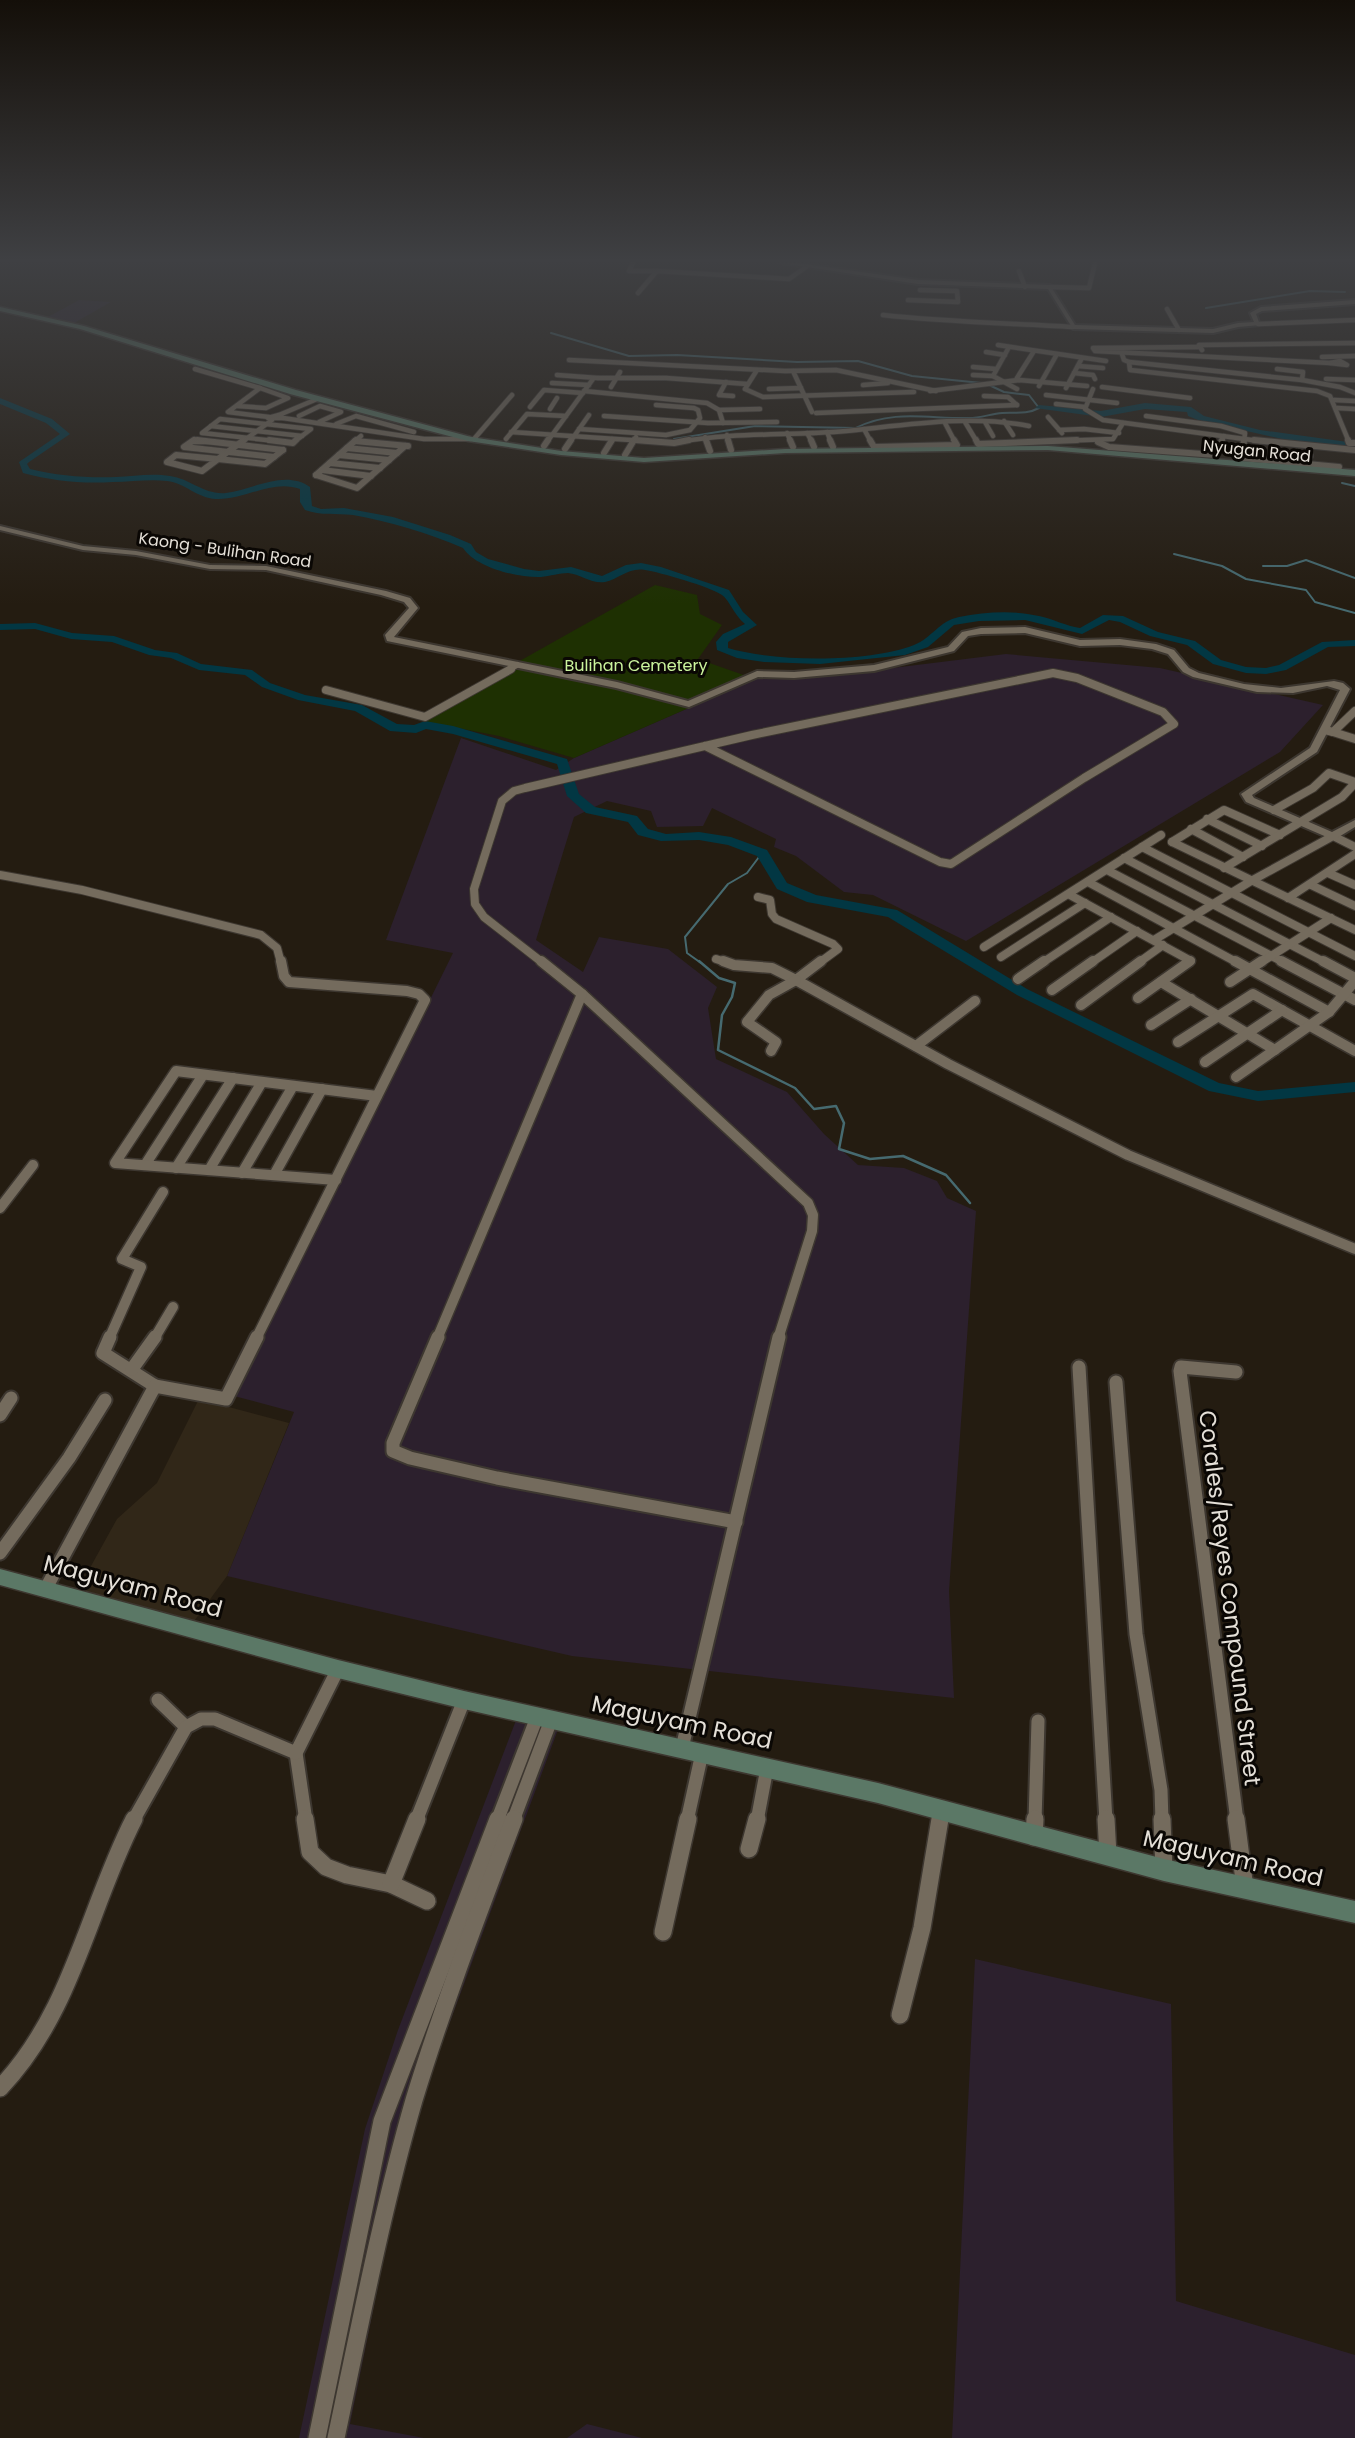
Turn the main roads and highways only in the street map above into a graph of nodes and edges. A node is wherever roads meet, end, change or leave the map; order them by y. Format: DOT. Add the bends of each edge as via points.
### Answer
graph roads {
  1 [pos="245,377"];
  2 [pos="1355,473"];
  3 [pos="1,1579"];
  4 [pos="1355,1912"];
  1 -- 2 [label="main road, Nyugan Road" via="473,439 561,453 644,460 1042,444"];
  3 -- 4 [label="main road, Maguyam Road" via="464,1700 767,1768 1164,1870"];
}
